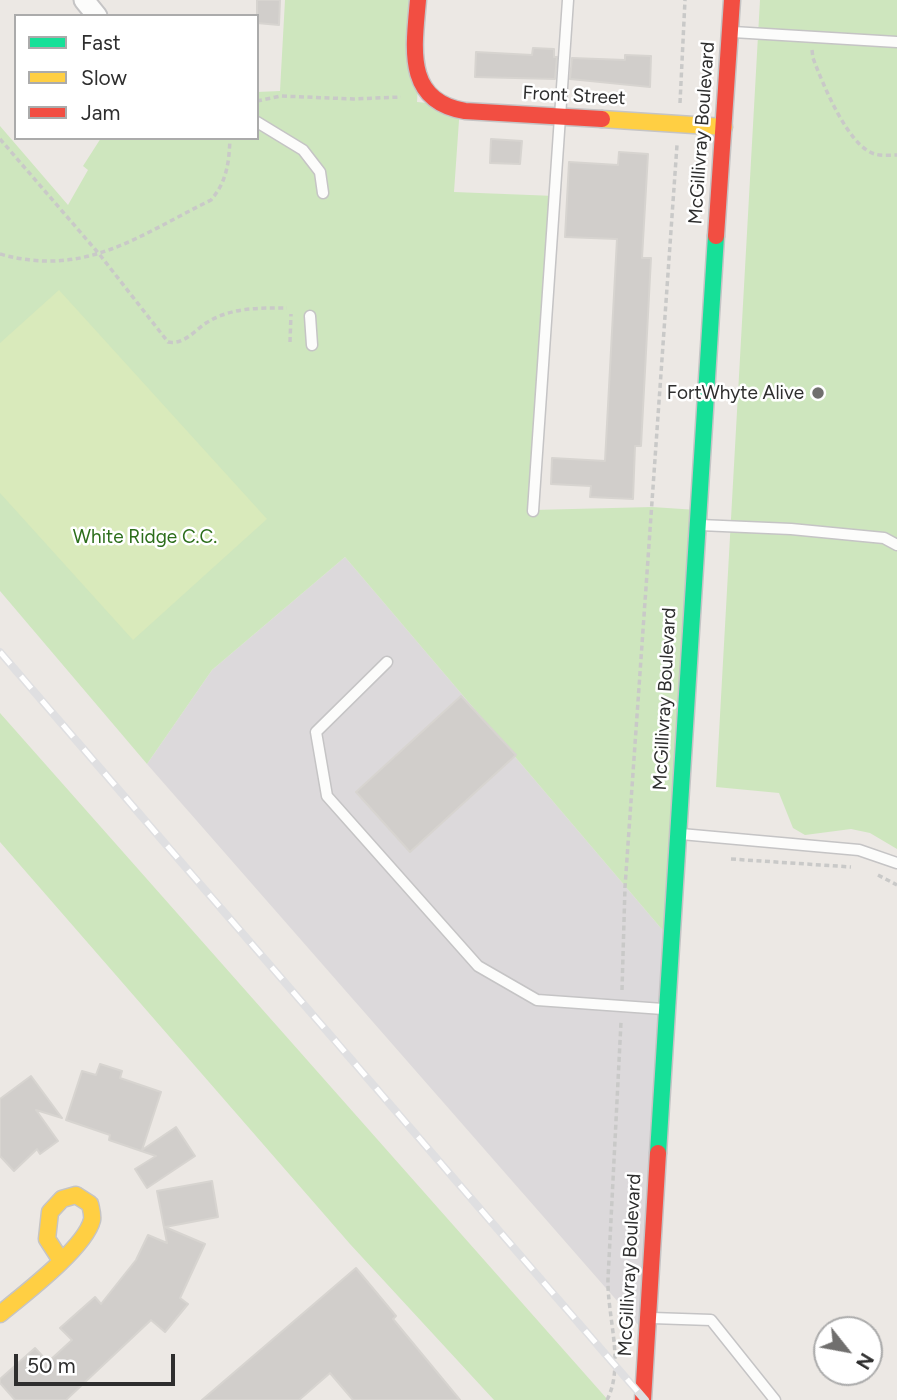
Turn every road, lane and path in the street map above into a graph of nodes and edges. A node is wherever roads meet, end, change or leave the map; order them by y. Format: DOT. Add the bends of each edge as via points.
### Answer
graph roads {
  1 [pos="84,0"];
  2 [pos="418,0"];
  3 [pos="568,0"];
  4 [pos="685,0"];
  5 [pos="732,0"];
  6 [pos="95,14"];
  7 [pos="731,31"];
  8 [pos="812,38"];
  9 [pos="897,42"];
  10 [pos="405,97"];
  11 [pos="259,101"];
  12 [pos="561,116"];
  13 [pos="259,123"];
  14 [pos="679,123"];
  15 [pos="724,127"];
  16 [pos="0,139"];
  17 [pos="230,140"];
  18 [pos="897,155"];
  19 [pos="323,193"];
  20 [pos="0,254"];
  21 [pos="100,255"];
  22 [pos="287,308"];
  23 [pos="291,314"];
  24 [pos="310,316"];
  25 [pos="290,342"];
  26 [pos="312,345"];
  27 [pos="533,511"];
  28 [pos="696,524"];
  29 [pos="897,545"];
  30 [pos="387,662"];
  31 [pos="677,834"];
  32 [pos="731,859"];
  33 [pos="897,863"];
  34 [pos="859,868"];
  35 [pos="878,875"];
  36 [pos="897,885"];
  37 [pos="621,1006"];
  38 [pos="667,1009"];
  39 [pos="60,1259"];
  40 [pos="0,1314"];
  41 [pos="648,1318"];
  42 [pos="607,1400"];
  43 [pos="643,1400"];
  44 [pos="775,1400"];
  1 -- 6 [label="street"];
  2 -- 12 [label="main road, Front Street" via="417,72 426,93 443,106 466,111"];
  3 -- 12 [label="lane"];
  4 -- 14 [label="path"];
  5 -- 7 [label="main road, McGillivray Boulevard"];
  7 -- 8 [label="lane"];
  7 -- 15 [label="main road, McGillivray Boulevard"];
  8 -- 9 [label="lane"];
  8 -- 18 [label="path" via="819,75 861,147 876,155"];
  10 -- 11 [label="path" via="281,96"];
  12 -- 14 [label="main road, Front Street"];
  12 -- 27 [label="lane"];
  13 -- 19 [label="lane" via="303,150 320,172"];
  14 -- 15 [label="main road, Front Street"];
  14 -- 37 [label="path" via="627,860"];
  15 -- 28 [label="main road, McGillivray Boulevard"];
  16 -- 21 [label="path"];
  17 -- 21 [label="path" via="229,166 211,200"];
  20 -- 21 [label="path" via="47,263"];
  21 -- 22 [label="path" via="172,344 235,309"];
  23 -- 25 [label="path"];
  24 -- 26 [label="lane"];
  28 -- 29 [label="lane" via="884,538"];
  28 -- 31 [label="main road, McGillivray Boulevard"];
  30 -- 37 [label="lane" via="316,732 327,796 478,966 537,1000"];
  31 -- 33 [label="lane" via="859,850"];
  31 -- 38 [label="main road, McGillivray Boulevard"];
  32 -- 34 [label="path"];
  35 -- 36 [label="path"];
  37 -- 38 [label="lane"];
  37 -- 42 [label="path" via="608,1279 614,1332 613,1388"];
  38 -- 41 [label="main road, McGillivray Boulevard"];
  39 -- 40 [label="main road"];
  41 -- 43 [label="main road, McGillivray Boulevard"];
  41 -- 44 [label="lane" via="711,1320"];
}
